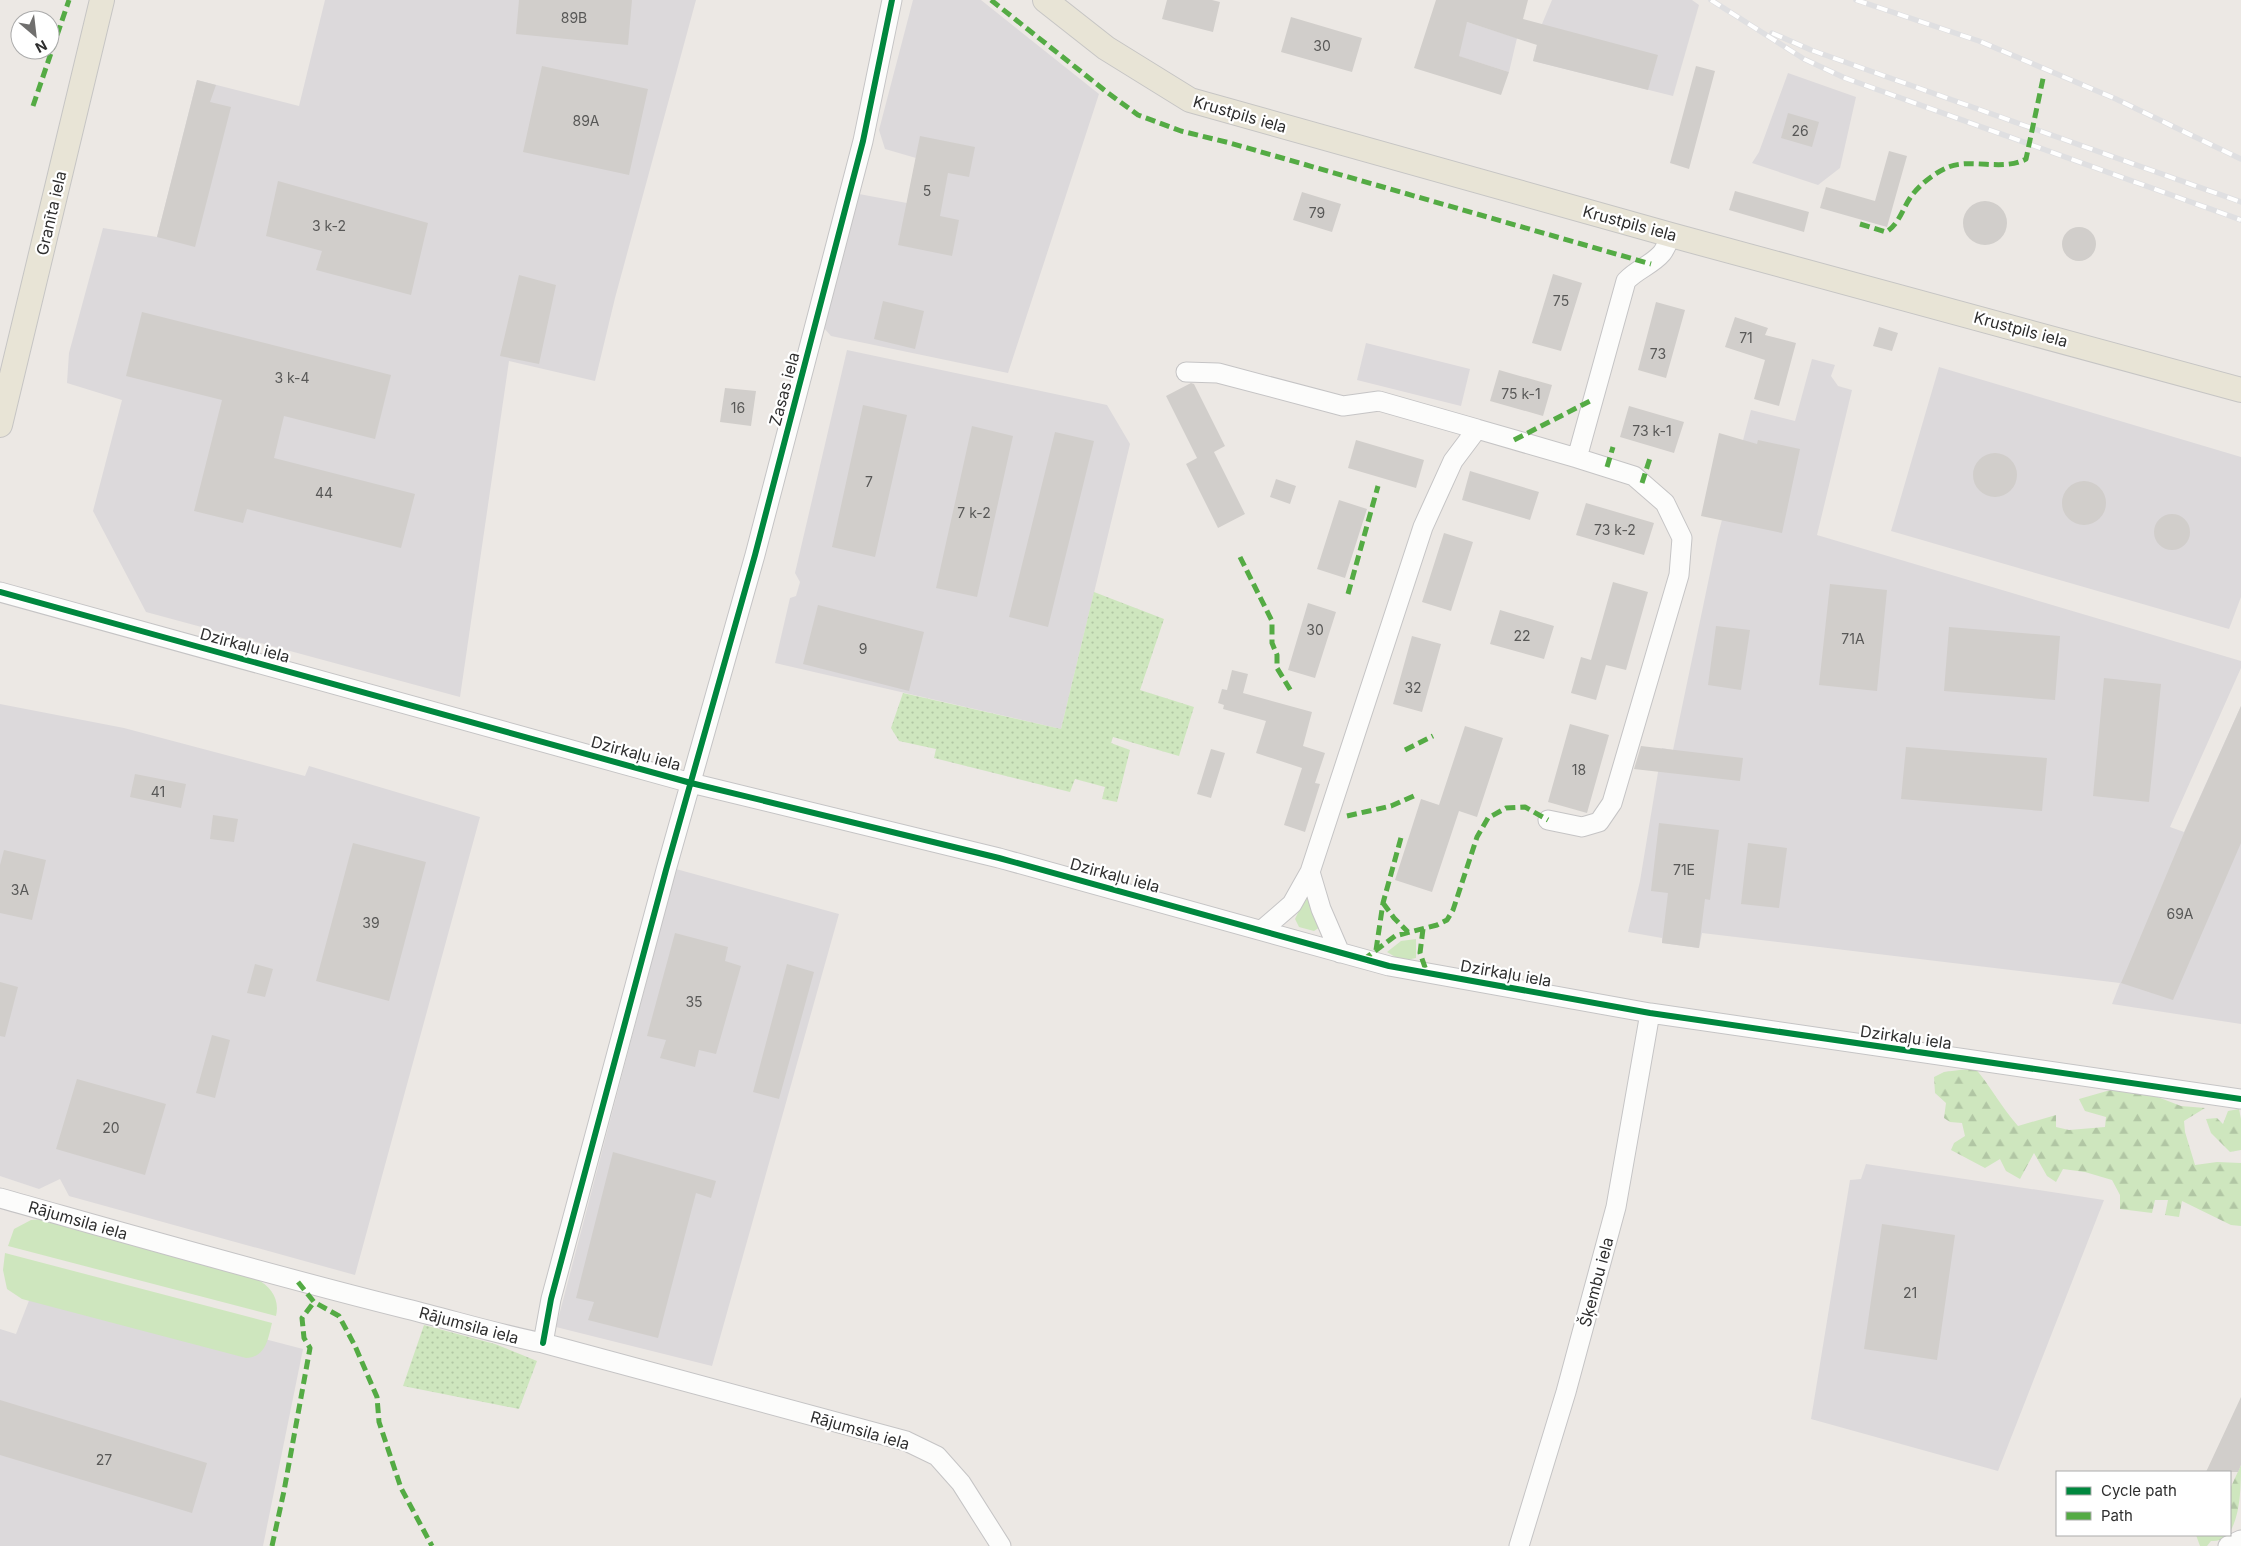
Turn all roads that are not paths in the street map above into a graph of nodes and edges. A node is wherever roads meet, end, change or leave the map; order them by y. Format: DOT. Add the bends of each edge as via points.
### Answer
graph roads {
  1 [pos="102,0"];
  2 [pos="892,0"];
  3 [pos="1045,0"];
  4 [pos="1671,235"];
  5 [pos="1186,372"];
  6 [pos="2241,390"];
  7 [pos="0,425"];
  8 [pos="1478,429"];
  9 [pos="1577,458"];
  10 [pos="0,592"];
  11 [pos="691,782"];
  12 [pos="1548,820"];
  13 [pos="1310,872"];
  14 [pos="1262,930"];
  15 [pos="1340,953"];
  16 [pos="1650,1013"];
  17 [pos="2241,1099"];
  18 [pos="0,1198"];
  19 [pos="543,1343"];
  20 [pos="2241,1540"];
  21 [pos="1001,1546"];
  22 [pos="1519,1546"];
  23 [pos="2228,1546"];
  1 -- 7 [label="main road, Granīta iela"];
  2 -- 11 [label="street, Zasas iela" via="861,148 755,555"];
  3 -- 4 [label="main road, Krustpils iela" via="1106,48 1190,100"];
  4 -- 6 [label="main road, Krustpils iela"];
  4 -- 9 [label="street" via="1663,252 1626,281"];
  5 -- 8 [label="street" via="1218,373 1343,406 1379,401"];
  8 -- 9 [label="street"];
  8 -- 13 [label="street" via="1453,461 1423,527"];
  9 -- 12 [label="street" via="1634,476 1665,503 1682,538 1679,575 1612,803 1599,822 1582,827"];
  10 -- 11 [label="street, Dzirkaļu iela"];
  11 -- 14 [label="street, Dzirkaļu iela" via="999,858"];
  11 -- 19 [label="street, Zasas iela" via="554,1290"];
  13 -- 14 [label="street" via="1292,904"];
  13 -- 15 [label="street"];
  14 -- 15 [label="street, Dzirkaļu iela"];
  15 -- 16 [label="street, Dzirkaļu iela" via="1390,966"];
  16 -- 17 [label="street, Dzirkaļu iela"];
  16 -- 22 [label="street, Šķembu iela" via="1616,1207 1566,1392"];
  18 -- 19 [label="street, Rājumsila iela" via="298,1282"];
  19 -- 21 [label="street, Rājumsila iela" via="906,1441 937,1456 961,1482"];
  20 -- 23 [label="street"];
}
